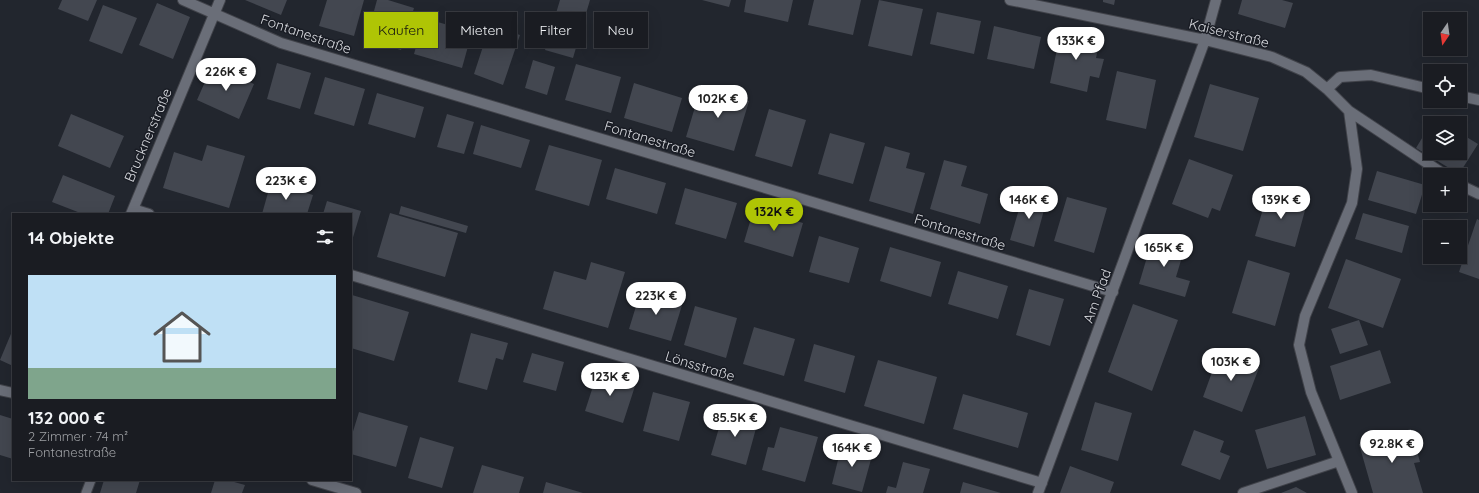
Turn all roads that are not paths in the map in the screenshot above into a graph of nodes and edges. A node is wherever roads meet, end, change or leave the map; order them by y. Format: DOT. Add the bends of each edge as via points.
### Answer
graph roads {
  1 [pos="183,0"];
  2 [pos="220,0"];
  3 [pos="1010,0"];
  4 [pos="1216,0"];
  5 [pos="214,14"];
  6 [pos="1205,40"];
  7 [pos="1423,87"];
  8 [pos="1327,88"];
  9 [pos="1467,97"];
  10 [pos="1479,100"];
  11 [pos="1349,112"];
  12 [pos="1434,168"];
  13 [pos="1467,188"];
  14 [pos="1479,194"];
  15 [pos="132,212"];
  16 [pos="352,275"];
  17 [pos="1113,292"];
  18 [pos="0,390"];
  19 [pos="12,393"];
  20 [pos="1339,461"];
  21 [pos="91,481"];
  22 [pos="315,481"];
  23 [pos="1040,488"];
  24 [pos="86,493"];
  25 [pos="356,493"];
  26 [pos="1243,493"];
  27 [pos="1352,493"];
  1 -- 5 [label="street, Fontanestraße"];
  2 -- 5 [label="street, Brucknerstraße"];
  3 -- 6 [label="street, Kaiserstraße"];
  4 -- 6 [label="street, Am Pfad"];
  5 -- 15 [label="street, Brucknerstraße"];
  5 -- 17 [label="street, Fontanestraße" via="281,43"];
  6 -- 8 [label="street, Kaiserstraße" via="1272,57 1306,72"];
  6 -- 17 [label="street, Am Pfad"];
  7 -- 8 [label="street" via="1371,75 1340,77"];
  8 -- 11 [label="street, Kaiserstraße"];
  9 -- 10 [label="street"];
  11 -- 12 [label="street, Kaiserstraße"];
  11 -- 20 [label="street" via="1357,169 1352,203 1305,316 1299,345 1311,392"];
  13 -- 14 [label="street"];
  16 -- 23 [label="street, Lönsstraße"];
  17 -- 23 [label="street, Am Pfad"];
  18 -- 19 [label="street"];
  20 -- 26 [label="street"];
  20 -- 27 [label="street"];
  21 -- 24 [label="lane"];
  22 -- 25 [label="street"];
}
